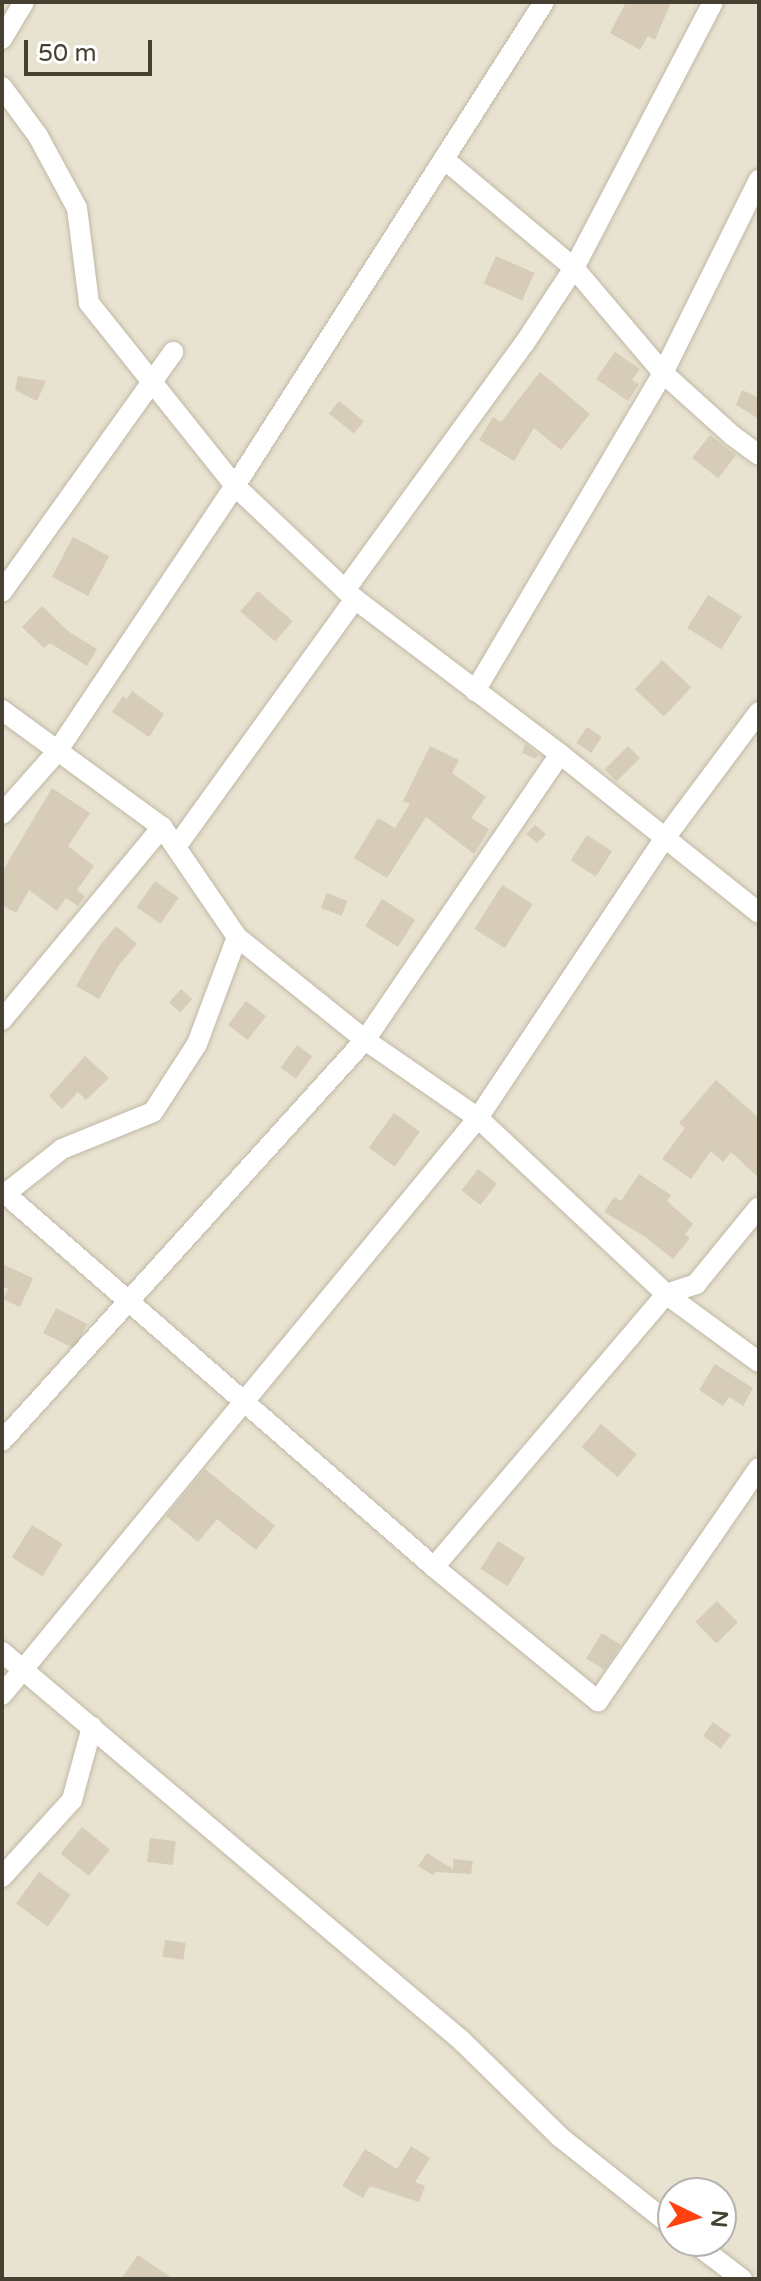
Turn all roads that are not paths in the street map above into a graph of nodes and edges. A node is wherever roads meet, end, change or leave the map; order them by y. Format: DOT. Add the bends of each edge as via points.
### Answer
graph roads {
  1 [pos="24,2"];
  2 [pos="544,2"];
  3 [pos="713,2"];
  4 [pos="2,39"];
  5 [pos="2,87"];
  6 [pos="444,159"];
  7 [pos="759,180"];
  8 [pos="574,268"];
  9 [pos="173,352"];
  10 [pos="663,373"];
  11 [pos="152,381"];
  12 [pos="759,455"];
  13 [pos="235,486"];
  14 [pos="2,592"];
  15 [pos="350,594"];
  16 [pos="475,691"];
  17 [pos="2,710"];
  18 [pos="759,712"];
  19 [pos="56,753"];
  20 [pos="560,754"];
  21 [pos="2,814"];
  22 [pos="162,827"];
  23 [pos="665,838"];
  24 [pos="176,847"];
  25 [pos="759,913"];
  26 [pos="237,937"];
  27 [pos="2,1020"];
  28 [pos="365,1040"];
  29 [pos="478,1118"];
  30 [pos="4,1192"];
  31 [pos="759,1207"];
  32 [pos="666,1294"];
  33 [pos="129,1301"];
  34 [pos="759,1362"];
  35 [pos="244,1401"];
  36 [pos="2,1441"];
  37 [pos="759,1468"];
  38 [pos="434,1567"];
  39 [pos="2,1652"];
  40 [pos="23,1670"];
  41 [pos="2,1695"];
  42 [pos="92,1727"];
  43 [pos="2,1877"];
  44 [pos="657,2214"];
  45 [pos="713,2257"];
  46 [pos="742,2279"];
  1 -- 4 [label="street"];
  2 -- 6 [label="street"];
  3 -- 8 [label="street"];
  5 -- 11 [label="street" via="38,136 77,208 89,303"];
  6 -- 8 [label="street"];
  6 -- 13 [label="street"];
  7 -- 10 [label="street"];
  8 -- 10 [label="street"];
  8 -- 15 [label="street"];
  9 -- 11 [label="street"];
  10 -- 12 [label="street"];
  10 -- 16 [label="street"];
  11 -- 13 [label="street"];
  11 -- 14 [label="street"];
  13 -- 15 [label="street"];
  13 -- 19 [label="street"];
  15 -- 16 [label="street"];
  15 -- 24 [label="street"];
  16 -- 20 [label="street"];
  17 -- 19 [label="street"];
  18 -- 23 [label="street"];
  19 -- 21 [label="street"];
  19 -- 22 [label="street"];
  20 -- 23 [label="street"];
  20 -- 28 [label="street"];
  22 -- 24 [label="street"];
  22 -- 27 [label="street"];
  23 -- 25 [label="street"];
  23 -- 29 [label="street"];
  24 -- 26 [label="street"];
  26 -- 28 [label="street"];
  26 -- 30 [label="street" via="197,1044 153,1112 62,1149"];
  28 -- 29 [label="street"];
  28 -- 33 [label="street"];
  29 -- 32 [label="street"];
  29 -- 35 [label="street"];
  30 -- 33 [label="street"];
  31 -- 32 [label="street" via="696,1284"];
  32 -- 34 [label="street"];
  32 -- 38 [label="street"];
  33 -- 35 [label="street"];
  33 -- 36 [label="street"];
  35 -- 38 [label="street"];
  35 -- 40 [label="street"];
  37 -- 38 [label="street" via="598,1701"];
  39 -- 40 [label="street"];
  40 -- 41 [label="street"];
  40 -- 42 [label="street"];
  42 -- 43 [label="street" via="72,1800"];
  42 -- 44 [label="street" via="461,2040 560,2137"];
  45 -- 46 [label="street"];
}
